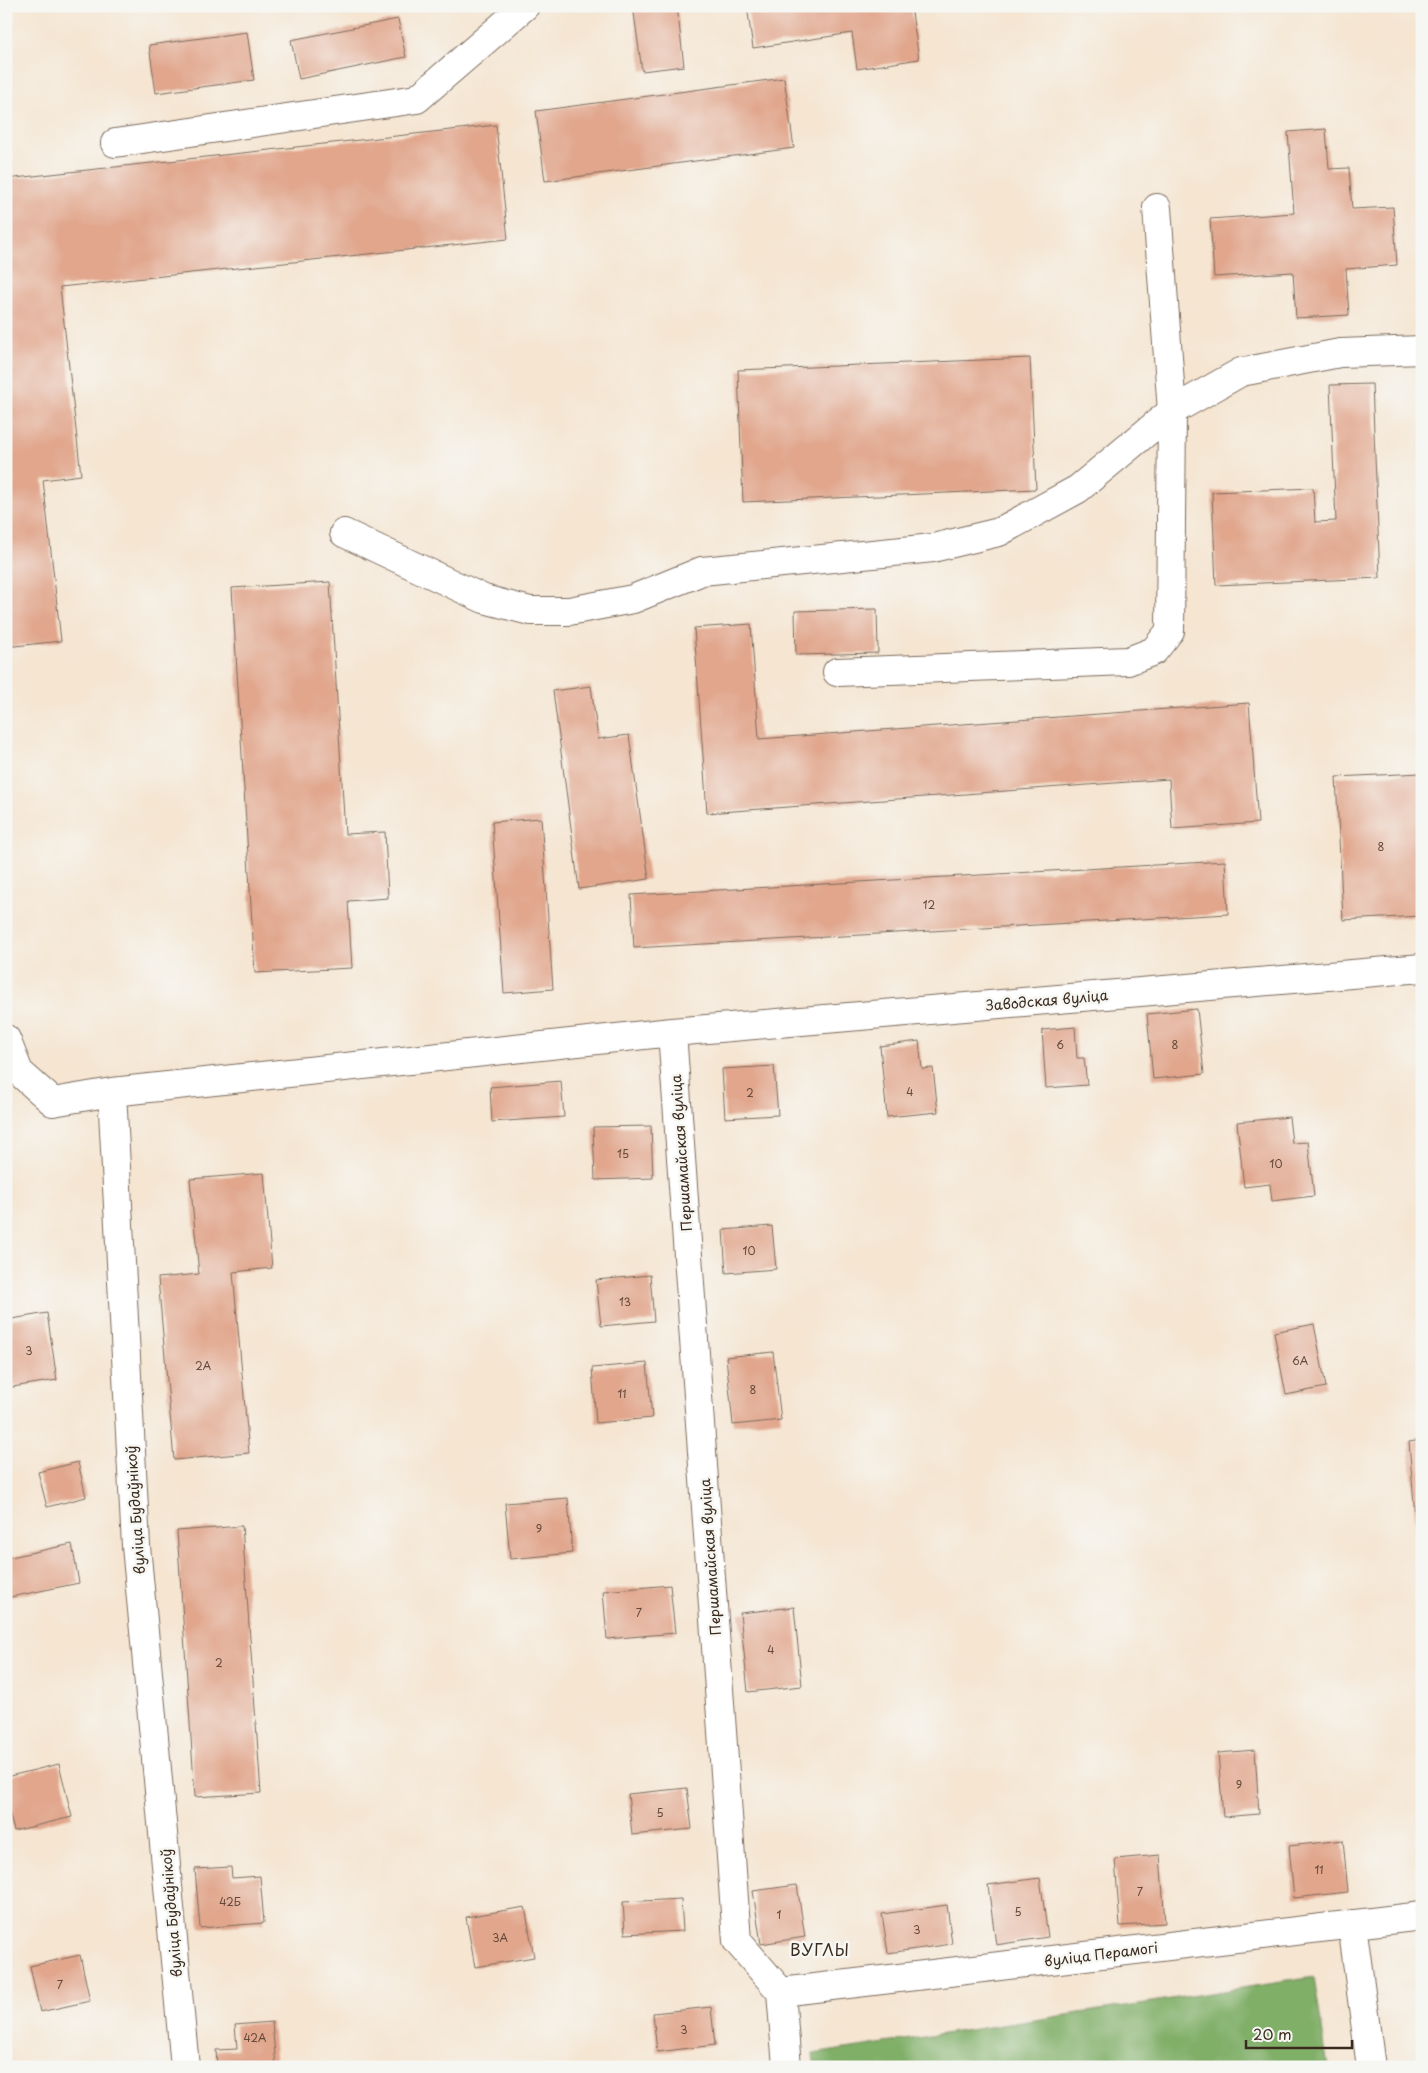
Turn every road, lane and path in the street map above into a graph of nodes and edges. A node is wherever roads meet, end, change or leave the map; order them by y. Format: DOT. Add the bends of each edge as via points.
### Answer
graph roads {
  1 [pos="525,6"];
  2 [pos="115,143"];
  3 [pos="1158,208"];
  4 [pos="1422,350"];
  5 [pos="1172,411"];
  6 [pos="344,533"];
  7 [pos="837,672"];
  8 [pos="1422,968"];
  9 [pos="672,1032"];
  10 [pos="6,1039"];
  11 [pos="112,1092"];
  12 [pos="1422,1916"];
  13 [pos="1352,1924"];
  14 [pos="781,1992"];
  15 [pos="185,2067"];
  16 [pos="788,2067"];
  17 [pos="1371,2067"];
  1 -- 2 [label="street" via="417,99"];
  3 -- 5 [label="street"];
  4 -- 5 [label="street" via="1340,353 1241,372"];
  5 -- 6 [label="street" via="1078,489 999,532 933,548 702,571 633,599 570,611 530,611 484,599"];
  5 -- 7 [label="street" via="1170,630 1154,652 1128,661"];
  8 -- 9 [label="street, Заводская вуліца"];
  9 -- 11 [label="street, Заводская вуліца"];
  9 -- 14 [label="street, Першамайская вуліца" via="737,1941"];
  10 -- 11 [label="street" via="19,1072 53,1102"];
  11 -- 15 [label="street, вуліца Будаўнікоў" via="136,1546"];
  12 -- 13 [label="street, вуліца Перамогі"];
  13 -- 14 [label="street, вуліца Перамогі"];
  13 -- 17 [label="street"];
  14 -- 16 [label="street"];
}
